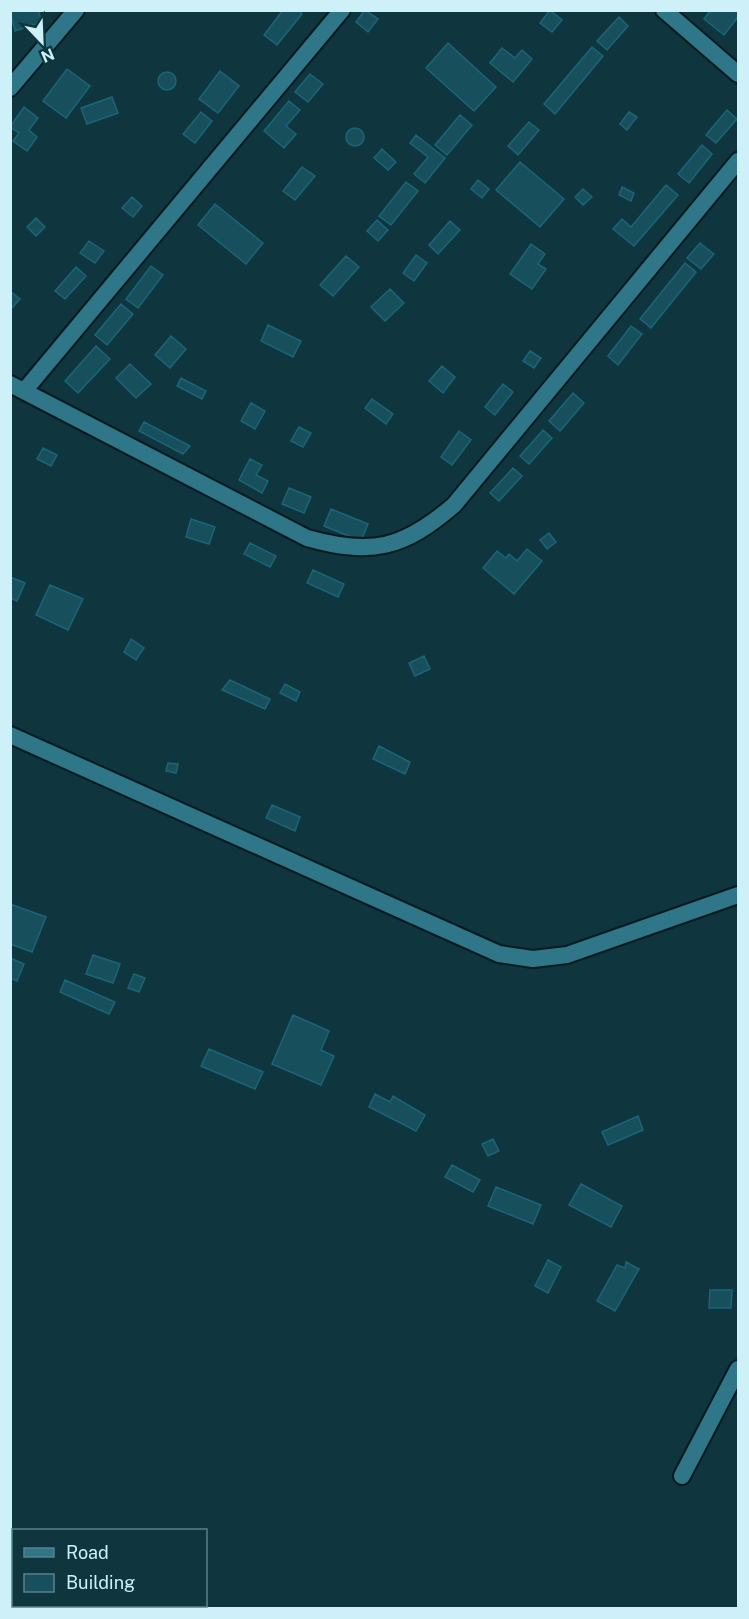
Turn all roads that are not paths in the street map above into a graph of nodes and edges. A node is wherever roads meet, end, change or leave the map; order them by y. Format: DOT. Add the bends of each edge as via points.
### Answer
graph roads {
  1 [pos="76,10"];
  2 [pos="342,10"];
  3 [pos="664,10"];
  4 [pos="738,74"];
  5 [pos="10,88"];
  6 [pos="738,161"];
  7 [pos="18,387"];
  8 [pos="10,735"];
  9 [pos="738,895"];
  10 [pos="738,1369"];
  11 [pos="682,1476"];
  1 -- 5 [label="street"];
  2 -- 7 [label="street"];
  3 -- 4 [label="street"];
  6 -- 7 [label="street" via="454,506 428,528 403,540 357,548 307,538"];
  8 -- 9 [label="street" via="499,954 532,959 567,955"];
  10 -- 11 [label="street"];
}
